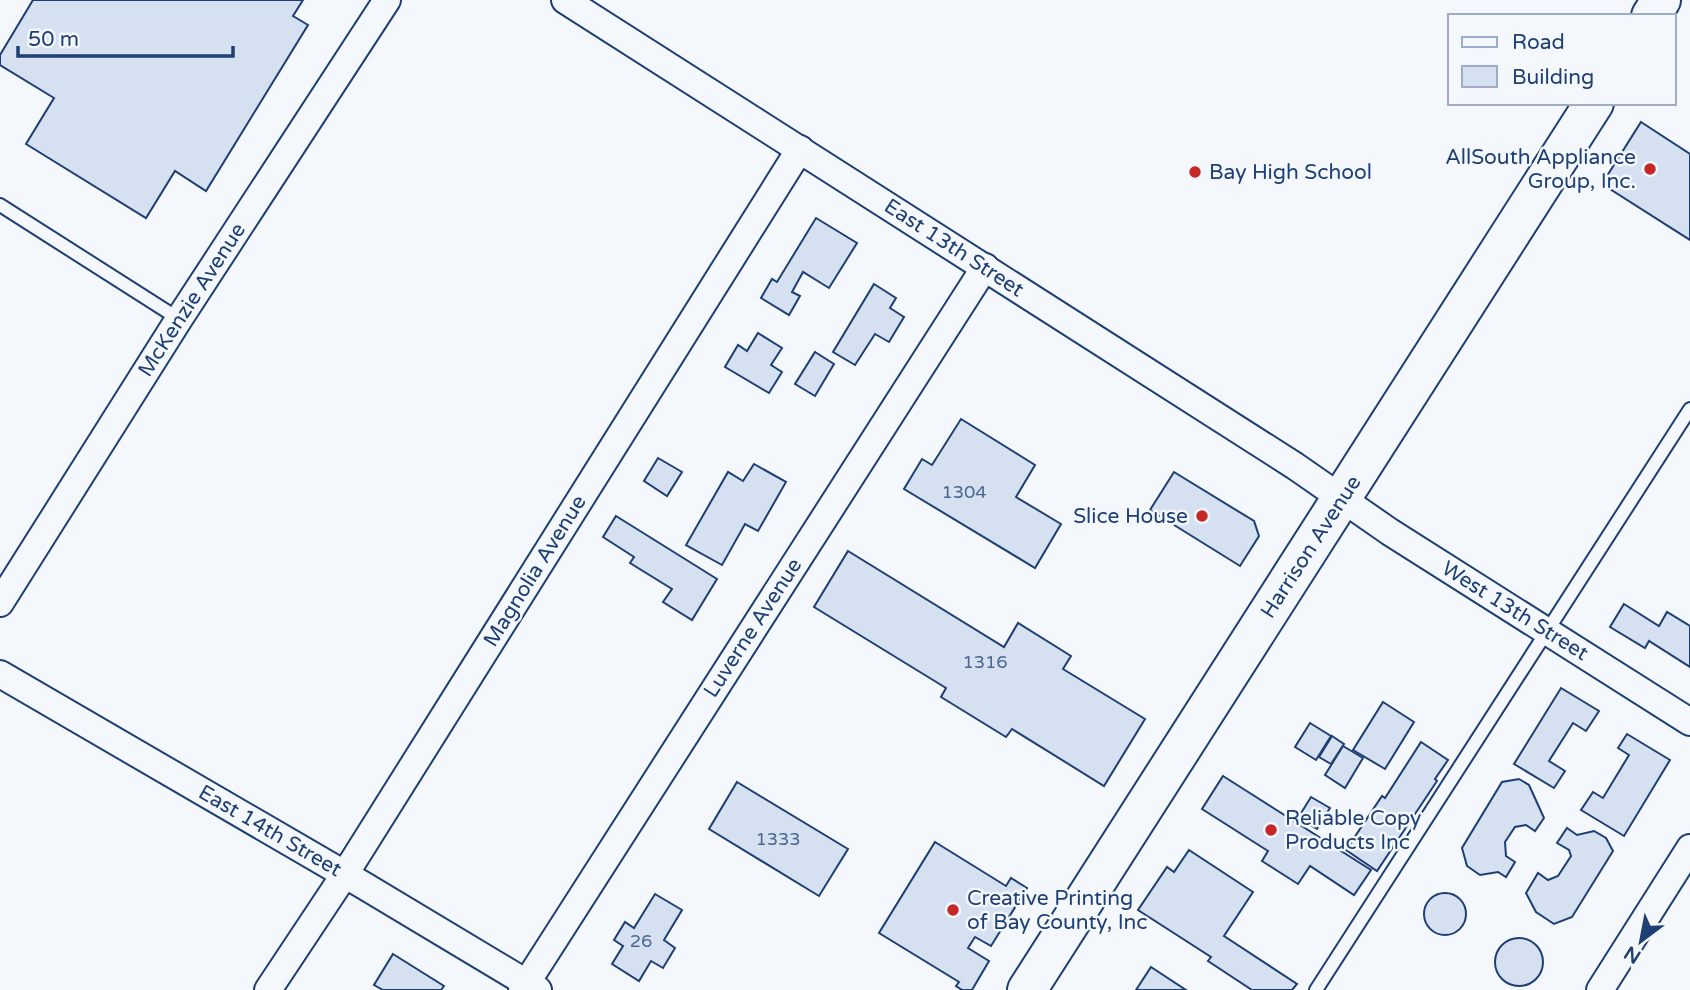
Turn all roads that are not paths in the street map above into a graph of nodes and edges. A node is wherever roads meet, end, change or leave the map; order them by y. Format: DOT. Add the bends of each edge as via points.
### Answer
graph roads {
  1 [pos="387,0"];
  2 [pos="565,0"];
  3 [pos="1593,105"];
  4 [pos="800,149"];
  5 [pos="0,205"];
  6 [pos="985,267"];
  7 [pos="179,319"];
  8 [pos="1690,409"];
  9 [pos="1341,499"];
  10 [pos="3,589"];
  11 [pos="1549,632"];
  12 [pos="0,674"];
  13 [pos="1690,722"];
  14 [pos="1690,848"];
  15 [pos="345,874"];
  16 [pos="529,987"];
  17 [pos="268,990"];
  18 [pos="1027,990"];
  19 [pos="1316,990"];
  20 [pos="1600,990"];
  1 -- 7 [label="street, McKenzie Avenue"];
  2 -- 4 [label="street, East 13th Street"];
  3 -- 9 [label="main road, Harrison Avenue"];
  4 -- 6 [label="street, East 13th Street"];
  4 -- 15 [label="street, Magnolia Avenue"];
  5 -- 7 [label="lane"];
  6 -- 9 [label="street, East 13th Street"];
  6 -- 16 [label="street, Luverne Avenue"];
  7 -- 10 [label="street, McKenzie Avenue"];
  8 -- 11 [label="lane"];
  9 -- 11 [label="street, West 13th Street"];
  9 -- 18 [label="main road, Harrison Avenue"];
  11 -- 13 [label="street, West 13th Street"];
  11 -- 19 [label="lane"];
  12 -- 15 [label="street, East 14th Street"];
  14 -- 20 [label="street"];
  15 -- 16 [label="street, East 14th Street"];
  15 -- 17 [label="street, Magnolia Avenue"];
}
